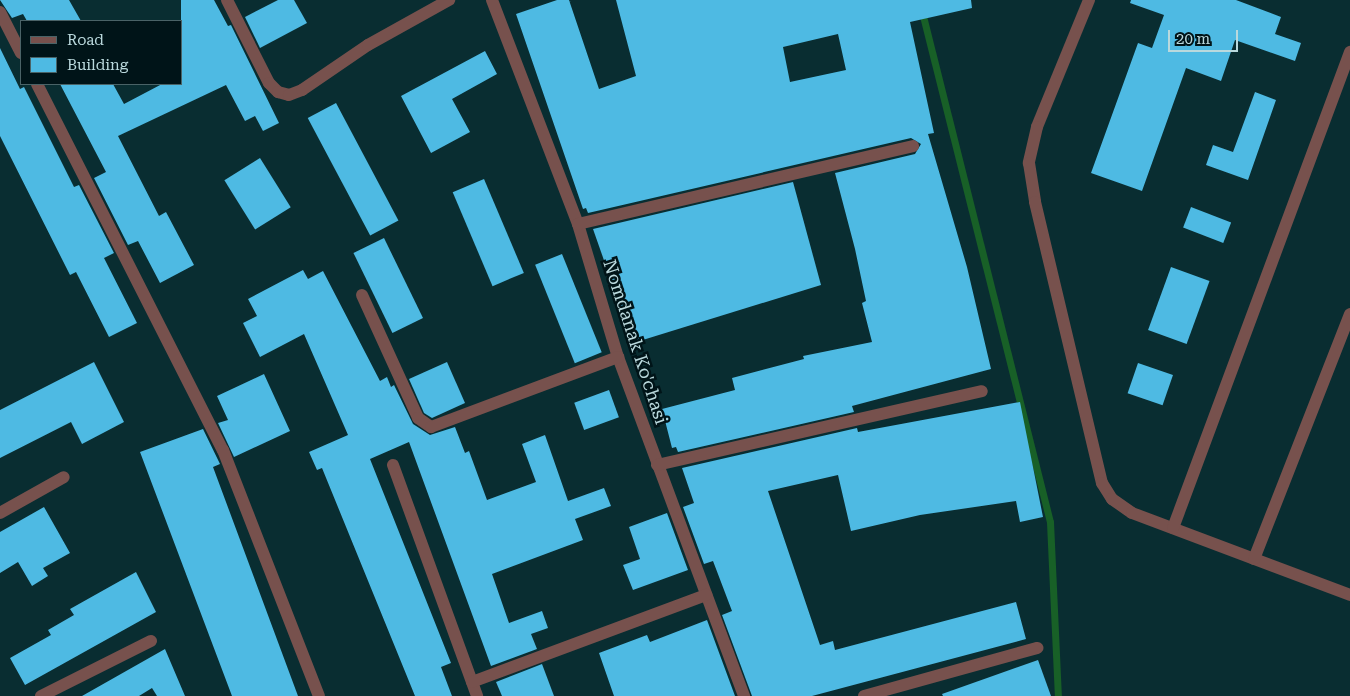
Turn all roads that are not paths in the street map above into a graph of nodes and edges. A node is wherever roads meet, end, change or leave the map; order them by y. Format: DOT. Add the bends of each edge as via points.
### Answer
graph roads {
  1 [pos="227,0"];
  2 [pos="449,0"];
  3 [pos="492,0"];
  4 [pos="1089,0"];
  5 [pos="0,12"];
  6 [pos="20,51"];
  7 [pos="1350,52"];
  8 [pos="38,85"];
  9 [pos="913,146"];
  10 [pos="578,224"];
  11 [pos="362,295"];
  12 [pos="1350,314"];
  13 [pos="618,357"];
  14 [pos="982,391"];
  15 [pos="657,465"];
  16 [pos="393,466"];
  17 [pos="64,477"];
  18 [pos="0,513"];
  19 [pos="1174,528"];
  20 [pos="1254,558"];
  21 [pos="706,595"];
  22 [pos="1350,595"];
  23 [pos="151,641"];
  24 [pos="1037,648"];
  25 [pos="472,682"];
  26 [pos="41,696"];
  27 [pos="319,696"];
  28 [pos="477,696"];
  29 [pos="744,696"];
  30 [pos="864,696"];
  1 -- 2 [label="street" via="270,83 278,92 289,95 302,90 368,45"];
  3 -- 10 [label="street, Nomdanak Ko'chasi"];
  4 -- 19 [label="street" via="1037,127 1029,163 1035,202 1102,483 1112,499 1132,513"];
  5 -- 6 [label="street"];
  7 -- 19 [label="street"];
  8 -- 27 [label="street" via="223,450"];
  9 -- 10 [label="street"];
  10 -- 13 [label="street, Nomdanak Ko'chasi"];
  11 -- 13 [label="street" via="418,418 431,427"];
  12 -- 20 [label="street"];
  13 -- 15 [label="street, Nomdanak Ko'chasi"];
  14 -- 15 [label="street"];
  15 -- 21 [label="street, Nomdanak Ko'chasi"];
  16 -- 25 [label="street"];
  17 -- 18 [label="street"];
  19 -- 20 [label="street"];
  20 -- 22 [label="street"];
  21 -- 25 [label="street"];
  21 -- 29 [label="street, Nomdanak Ko'chasi"];
  23 -- 26 [label="street"];
  24 -- 30 [label="street"];
  25 -- 28 [label="street"];
}
